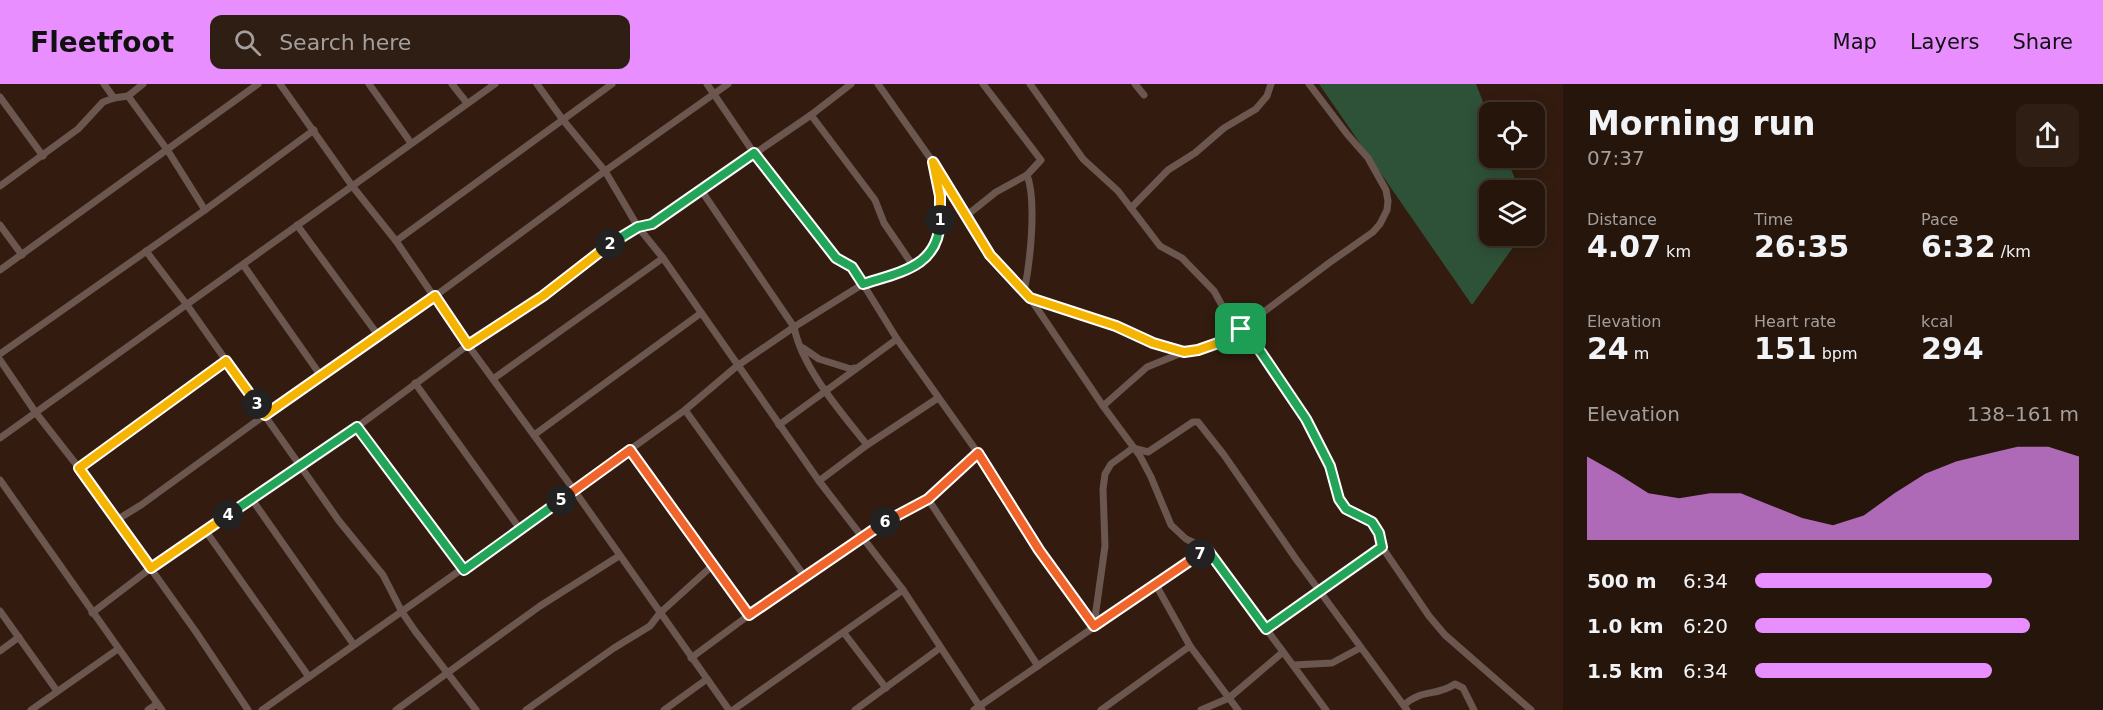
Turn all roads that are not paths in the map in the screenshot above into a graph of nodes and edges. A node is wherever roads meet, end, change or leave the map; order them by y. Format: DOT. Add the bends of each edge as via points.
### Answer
graph roads {
  1 [pos="104,84"];
  2 [pos="143,84"];
  3 [pos="258,84"];
  4 [pos="280,84"];
  5 [pos="369,84"];
  6 [pos="452,84"];
  7 [pos="495,84"];
  8 [pos="537,84"];
  9 [pos="612,84"];
  10 [pos="707,84"];
  11 [pos="728,84"];
  12 [pos="851,84"];
  13 [pos="878,84"];
  14 [pos="983,84"];
  15 [pos="1030,84"];
  16 [pos="1136,84"];
  17 [pos="1271,84"];
  18 [pos="1309,84"];
  19 [pos="714,93"];
  20 [pos="1144,95"];
  21 [pos="128,96"];
  22 [pos="0,97"];
  23 [pos="114,98"];
  24 [pos="467,103"];
  25 [pos="811,115"];
  26 [pos="563,120"];
  27 [pos="314,130"];
  28 [pos="411,143"];
  29 [pos="168,151"];
  30 [pos="754,153"];
  31 [pos="43,156"];
  32 [pos="933,162"];
  33 [pos="604,171"];
  34 [pos="1027,175"];
  35 [pos="0,186"];
  36 [pos="353,187"];
  37 [pos="701,190"];
  38 [pos="1131,208"];
  39 [pos="205,210"];
  40 [pos="966,216"];
  41 [pos="0,225"];
  42 [pos="297,225"];
  43 [pos="638,227"];
  44 [pos="396,241"];
  45 [pos="146,251"];
  46 [pos="22,255"];
  47 [pos="663,258"];
  48 [pos="244,266"];
  49 [pos="915,267"];
  50 [pos="0,270"];
  51 [pos="863,284"];
  52 [pos="1024,292"];
  53 [pos="435,296"];
  54 [pos="1030,298"];
  55 [pos="187,305"];
  56 [pos="700,313"];
  57 [pos="794,327"];
  58 [pos="1241,329"];
  59 [pos="378,335"];
  60 [pos="897,339"];
  61 [pos="468,345"];
  62 [pos="800,347"];
  63 [pos="1184,352"];
  64 [pos="0,354"];
  65 [pos="0,360"];
  66 [pos="226,361"];
  67 [pos="737,366"];
  68 [pos="859,366"];
  69 [pos="321,376"];
  70 [pos="493,379"];
  71 [pos="415,383"];
  72 [pos="826,392"];
  73 [pos="938,398"];
  74 [pos="1103,406"];
  75 [pos="685,410"];
  76 [pos="36,413"];
  77 [pos="265,415"];
  78 [pos="779,425"];
  79 [pos="357,427"];
  80 [pos="534,435"];
  81 [pos="0,438"];
  82 [pos="867,445"];
  83 [pos="1133,448"];
  84 [pos="630,450"];
  85 [pos="978,453"];
  86 [pos="300,465"];
  87 [pos="79,468"];
  88 [pos="0,480"];
  89 [pos="819,481"];
  90 [pos="574,490"];
  91 [pos="251,498"];
  92 [pos="928,499"];
  93 [pos="115,521"];
  94 [pos="520,529"];
  95 [pos="205,530"];
  96 [pos="862,536"];
  97 [pos="1382,547"];
  98 [pos="1207,549"];
  99 [pos="619,556"];
  100 [pos="713,565"];
  101 [pos="151,568"];
  102 [pos="464,570"];
  103 [pos="805,577"];
  104 [pos="1156,585"];
  105 [pos="903,590"];
  106 [pos="1320,591"];
  107 [pos="0,611"];
  108 [pos="402,612"];
  109 [pos="92,613"];
  110 [pos="660,613"];
  111 [pos="749,615"];
  112 [pos="1094,626"];
  113 [pos="1266,629"];
  114 [pos="844,633"];
  115 [pos="19,638"];
  116 [pos="354,645"];
  117 [pos="1190,646"];
  118 [pos="940,648"];
  119 [pos="1360,648"];
  120 [pos="118,649"];
  121 [pos="0,651"];
  122 [pos="1283,652"];
  123 [pos="691,658"];
  124 [pos="1294,665"];
  125 [pos="1038,666"];
  126 [pos="449,673"];
  127 [pos="309,677"];
  128 [pos="707,679"];
  129 [pos="886,688"];
  130 [pos="57,691"];
  131 [pos="1229,698"];
  132 [pos="159,707"];
  133 [pos="1405,707"];
  134 [pos="979,709"];
  135 [pos="31,710"];
  136 [pos="148,710"];
  137 [pos="248,710"];
  138 [pos="262,710"];
  139 [pos="396,710"];
  140 [pos="476,710"];
  141 [pos="526,710"];
  142 [pos="664,710"];
  143 [pos="731,710"];
  144 [pos="855,710"];
  145 [pos="1101,710"];
  146 [pos="1202,710"];
  147 [pos="1238,710"];
  148 [pos="1326,710"];
  149 [pos="1474,710"];
  150 [pos="1531,710"];
  1 -- 23 [label="street"];
  2 -- 21 [label="street"];
  3 -- 29 [label="street"];
  4 -- 27 [label="street"];
  5 -- 28 [label="street"];
  6 -- 24 [label="street"];
  7 -- 24 [label="street"];
  8 -- 26 [label="street"];
  9 -- 26 [label="street"];
  10 -- 19 [label="street"];
  11 -- 19 [label="street"];
  12 -- 25 [label="street"];
  13 -- 32 [label="street"];
  14 -- 34 [label="street" via="1041,160"];
  15 -- 38 [label="street" via="1083,159"];
  16 -- 20 [label="street"];
  17 -- 38 [label="street" via="1256,109 1168,170"];
  18 -- 58 [label="street" via="1368,158 1386,190 1387,210 1373,232"];
  19 -- 30 [label="street"];
  19 -- 33 [label="street"];
  21 -- 23 [label="street"];
  21 -- 29 [label="street"];
  22 -- 31 [label="street"];
  23 -- 31 [label="street" via="94,110 87,121"];
  24 -- 28 [label="street"];
  25 -- 30 [label="street"];
  25 -- 49 [label="street" via="875,200 884,223"];
  26 -- 33 [label="street"];
  26 -- 44 [label="street"];
  27 -- 36 [label="street"];
  27 -- 39 [label="street"];
  28 -- 36 [label="street"];
  29 -- 39 [label="street"];
  29 -- 46 [label="street"];
  30 -- 37 [label="street"];
  30 -- 51 [label="street" via="836,258 852,267"];
  31 -- 35 [label="street"];
  32 -- 40 [label="street"];
  32 -- 49 [label="street" via="940,196 940,230 932,251"];
  33 -- 43 [label="street"];
  33 -- 53 [label="street"];
  34 -- 40 [label="street" via="996,192"];
  34 -- 52 [label="street" via="1031,185 1030,261"];
  36 -- 42 [label="street"];
  36 -- 44 [label="street"];
  37 -- 43 [label="street" via="652,224"];
  37 -- 57 [label="street"];
  38 -- 58 [label="street" via="1160,246 1182,258 1214,291"];
  39 -- 45 [label="street"];
  40 -- 52 [label="street" via="990,255"];
  41 -- 46 [label="street"];
  42 -- 48 [label="street"];
  42 -- 59 [label="street"];
  43 -- 47 [label="street"];
  43 -- 61 [label="street"];
  44 -- 53 [label="street"];
  45 -- 55 [label="street"];
  45 -- 64 [label="street"];
  46 -- 50 [label="street"];
  47 -- 56 [label="street"];
  47 -- 70 [label="street"];
  48 -- 55 [label="street"];
  48 -- 69 [label="street"];
  49 -- 51 [label="street"];
  51 -- 57 [label="street"];
  51 -- 60 [label="street"];
  52 -- 54 [label="street"];
  53 -- 59 [label="street"];
  53 -- 61 [label="street"];
  54 -- 63 [label="street"];
  54 -- 74 [label="street"];
  55 -- 66 [label="street"];
  55 -- 76 [label="street"];
  56 -- 67 [label="street"];
  56 -- 80 [label="street"];
  57 -- 62 [label="street"];
  57 -- 67 [label="street"];
  58 -- 63 [label="street" via="1232,338"];
  58 -- 97 [label="street" via="1306,419 1330,466 1339,499 1346,509 1372,522"];
  59 -- 69 [label="street"];
  60 -- 68 [label="street"];
  60 -- 73 [label="street"];
  61 -- 70 [label="street"];
  61 -- 71 [label="street"];
  62 -- 68 [label="street" via="819,359 851,369"];
  62 -- 72 [label="street"];
  63 -- 74 [label="street" via="1147,367"];
  65 -- 76 [label="street"];
  66 -- 77 [label="street"];
  66 -- 87 [label="street"];
  67 -- 75 [label="street"];
  67 -- 78 [label="street"];
  68 -- 72 [label="street"];
  69 -- 77 [label="street"];
  70 -- 80 [label="street"];
  71 -- 79 [label="street"];
  71 -- 94 [label="street"];
  72 -- 78 [label="street"];
  72 -- 82 [label="street"];
  73 -- 82 [label="street"];
  73 -- 85 [label="street"];
  74 -- 83 [label="street"];
  75 -- 84 [label="street"];
  75 -- 103 [label="street"];
  76 -- 81 [label="street"];
  76 -- 87 [label="street"];
  77 -- 86 [label="street"];
  77 -- 93 [label="street"];
  78 -- 89 [label="street"];
  79 -- 86 [label="street"];
  79 -- 102 [label="street"];
  80 -- 90 [label="street"];
  82 -- 89 [label="street"];
  83 -- 98 [label="street" via="1151,477 1171,525 1186,539"];
  83 -- 106 [label="street" via="1148,452 1198,422"];
  83 -- 112 [label="street" via="1111,464 1105,474 1105,546"];
  84 -- 90 [label="street"];
  84 -- 100 [label="street"];
  85 -- 92 [label="street"];
  85 -- 112 [label="street" via="1039,550"];
  86 -- 91 [label="street"];
  86 -- 108 [label="street" via="382,575"];
  87 -- 93 [label="street"];
  88 -- 109 [label="street"];
  89 -- 96 [label="street"];
  90 -- 94 [label="street"];
  90 -- 99 [label="street"];
  91 -- 95 [label="street"];
  91 -- 116 [label="street"];
  92 -- 96 [label="street"];
  92 -- 125 [label="street"];
  93 -- 101 [label="street"];
  94 -- 102 [label="street"];
  95 -- 101 [label="street"];
  95 -- 127 [label="street"];
  96 -- 103 [label="street"];
  96 -- 105 [label="street"];
  97 -- 106 [label="street"];
  97 -- 150 [label="street" via="1445,635"];
  98 -- 104 [label="street"];
  98 -- 113 [label="street"];
  99 -- 110 [label="street"];
  99 -- 126 [label="street" via="540,606"];
  100 -- 110 [label="street"];
  100 -- 111 [label="street"];
  101 -- 109 [label="street"];
  101 -- 137 [label="street"];
  102 -- 108 [label="street"];
  103 -- 111 [label="street"];
  104 -- 112 [label="street"];
  104 -- 117 [label="street"];
  105 -- 114 [label="street"];
  105 -- 118 [label="street"];
  106 -- 113 [label="street"];
  106 -- 119 [label="street"];
  107 -- 115 [label="street"];
  108 -- 116 [label="street"];
  108 -- 126 [label="street"];
  109 -- 120 [label="street"];
  110 -- 123 [label="street"];
  110 -- 141 [label="street" via="650,626"];
  111 -- 123 [label="street"];
  112 -- 125 [label="street"];
  113 -- 122 [label="street"];
  114 -- 129 [label="street"];
  114 -- 143 [label="street"];
  115 -- 121 [label="street"];
  115 -- 130 [label="street"];
  116 -- 127 [label="street"];
  117 -- 131 [label="street"];
  117 -- 145 [label="street"];
  118 -- 129 [label="street"];
  118 -- 134 [label="street"];
  119 -- 124 [label="street" via="1332,663"];
  119 -- 133 [label="street"];
  120 -- 130 [label="street"];
  120 -- 132 [label="street"];
  122 -- 124 [label="street"];
  122 -- 131 [label="street"];
  123 -- 128 [label="street"];
  124 -- 148 [label="street"];
  125 -- 134 [label="street"];
  126 -- 139 [label="street"];
  126 -- 140 [label="street"];
  127 -- 138 [label="street"];
  128 -- 142 [label="street"];
  128 -- 143 [label="street"];
  129 -- 144 [label="street"];
  130 -- 135 [label="street"];
  131 -- 146 [label="street"];
  131 -- 147 [label="street"];
  132 -- 136 [label="street"];
  133 -- 149 [label="street" via="1414,696 1446,690 1455,684 1463,688"];
}
